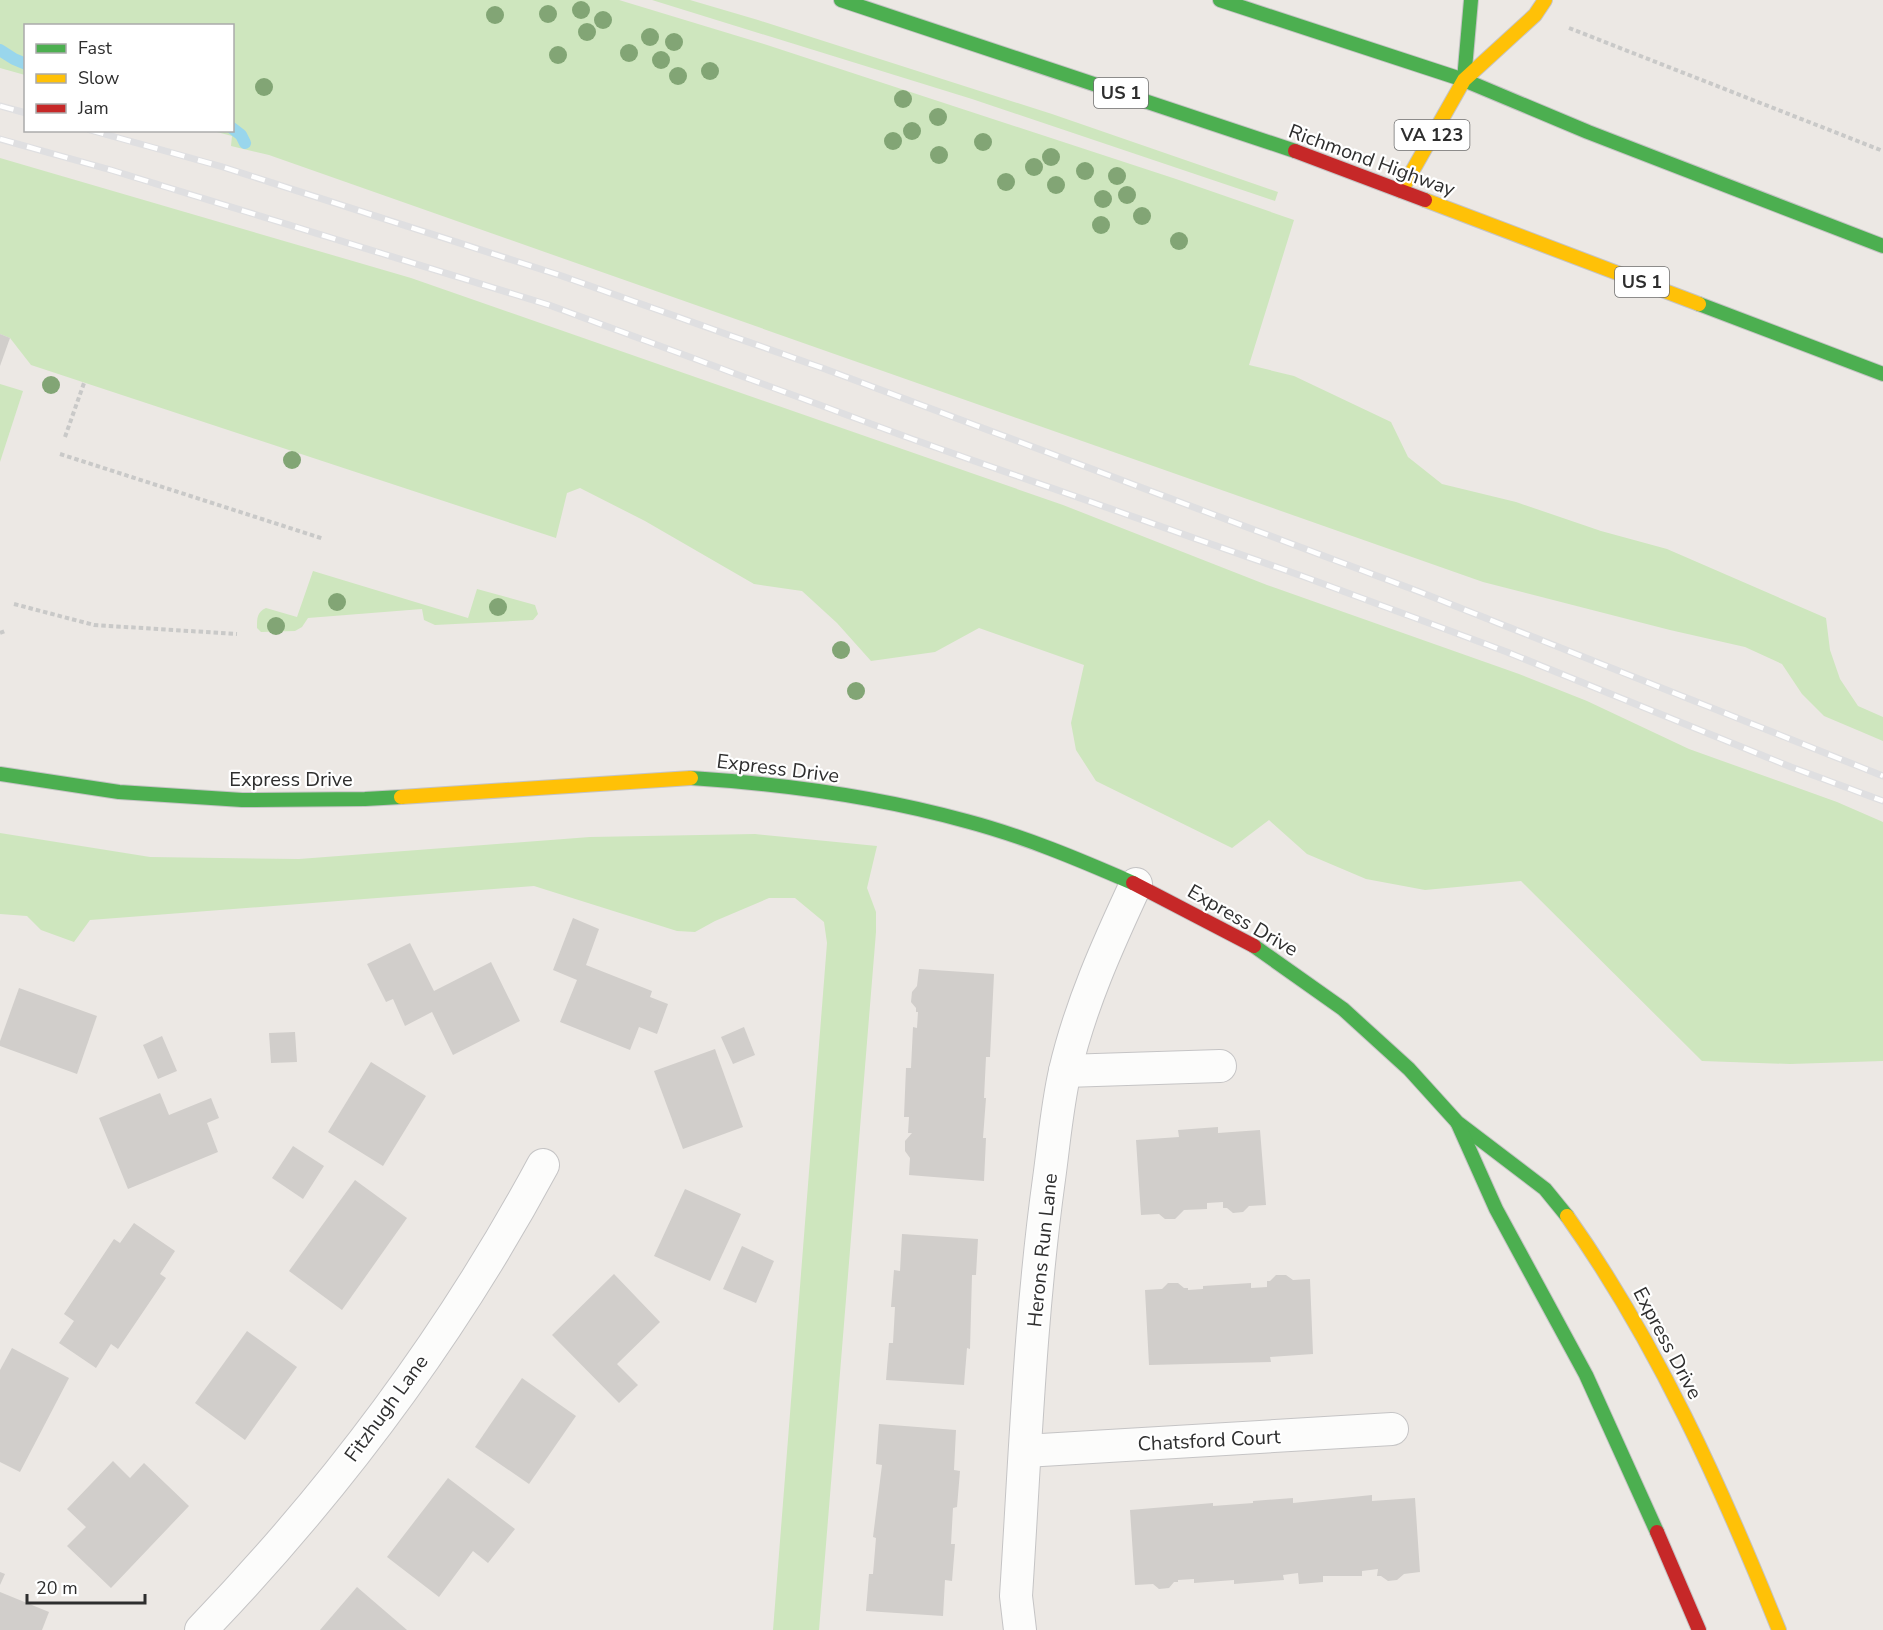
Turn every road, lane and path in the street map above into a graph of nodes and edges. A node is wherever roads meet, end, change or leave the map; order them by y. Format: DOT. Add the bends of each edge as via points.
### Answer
graph roads {
  1 [pos="841,0"];
  2 [pos="1220,0"];
  3 [pos="1471,0"];
  4 [pos="1545,0"];
  5 [pos="1604,40"];
  6 [pos="1464,80"];
  7 [pos="1883,151"];
  8 [pos="1401,191"];
  9 [pos="1883,246"];
  10 [pos="1883,374"];
  11 [pos="84,382"];
  12 [pos="64,437"];
  13 [pos="60,454"];
  14 [pos="324,539"];
  15 [pos="14,604"];
  16 [pos="237,634"];
  17 [pos="0,774"];
  18 [pos="1136,884"];
  19 [pos="1220,1066"];
  20 [pos="1065,1071"];
  21 [pos="1457,1122"];
  22 [pos="543,1165"];
  23 [pos="1392,1429"];
  24 [pos="1025,1450"];
  25 [pos="201,1630"];
  26 [pos="1020,1630"];
  27 [pos="1699,1630"];
  28 [pos="1779,1630"];
  1 -- 8 [label="street, Richmond Highway / US 1" via="1304,154"];
  2 -- 6 [label="street"];
  3 -- 6 [label="street, VA 123"];
  4 -- 6 [label="street, VA 123" via="1535,15"];
  5 -- 7 [label="path"];
  6 -- 8 [label="street, VA 123"];
  6 -- 9 [label="street"];
  8 -- 10 [label="street, Richmond Highway / US 1"];
  11 -- 12 [label="path"];
  13 -- 14 [label="path"];
  15 -- 16 [label="path" via="94,625"];
  17 -- 18 [label="street, Express Drive" via="119,792 242,800 365,799 686,778 767,783 888,802 967,821 1064,853"];
  18 -- 20 [label="street, Herons Run Lane" via="1101,960"];
  18 -- 21 [label="street, Express Drive" via="1249,943 1343,1009 1401,1062"];
  19 -- 20 [label="street"];
  20 -- 24 [label="street, Herons Run Lane" via="1041,1239"];
  21 -- 27 [label="street, Express Drive" via="1496,1209 1586,1375"];
  21 -- 28 [label="street, Express Drive" via="1545,1189 1607,1273 1652,1349 1703,1453"];
  22 -- 25 [label="street, Fitzhugh Lane" via="448,1324 352,1457 246,1584"];
  23 -- 24 [label="street, Chatsford Court"];
  24 -- 26 [label="street, Herons Run Lane" via="1016,1596"];
}
